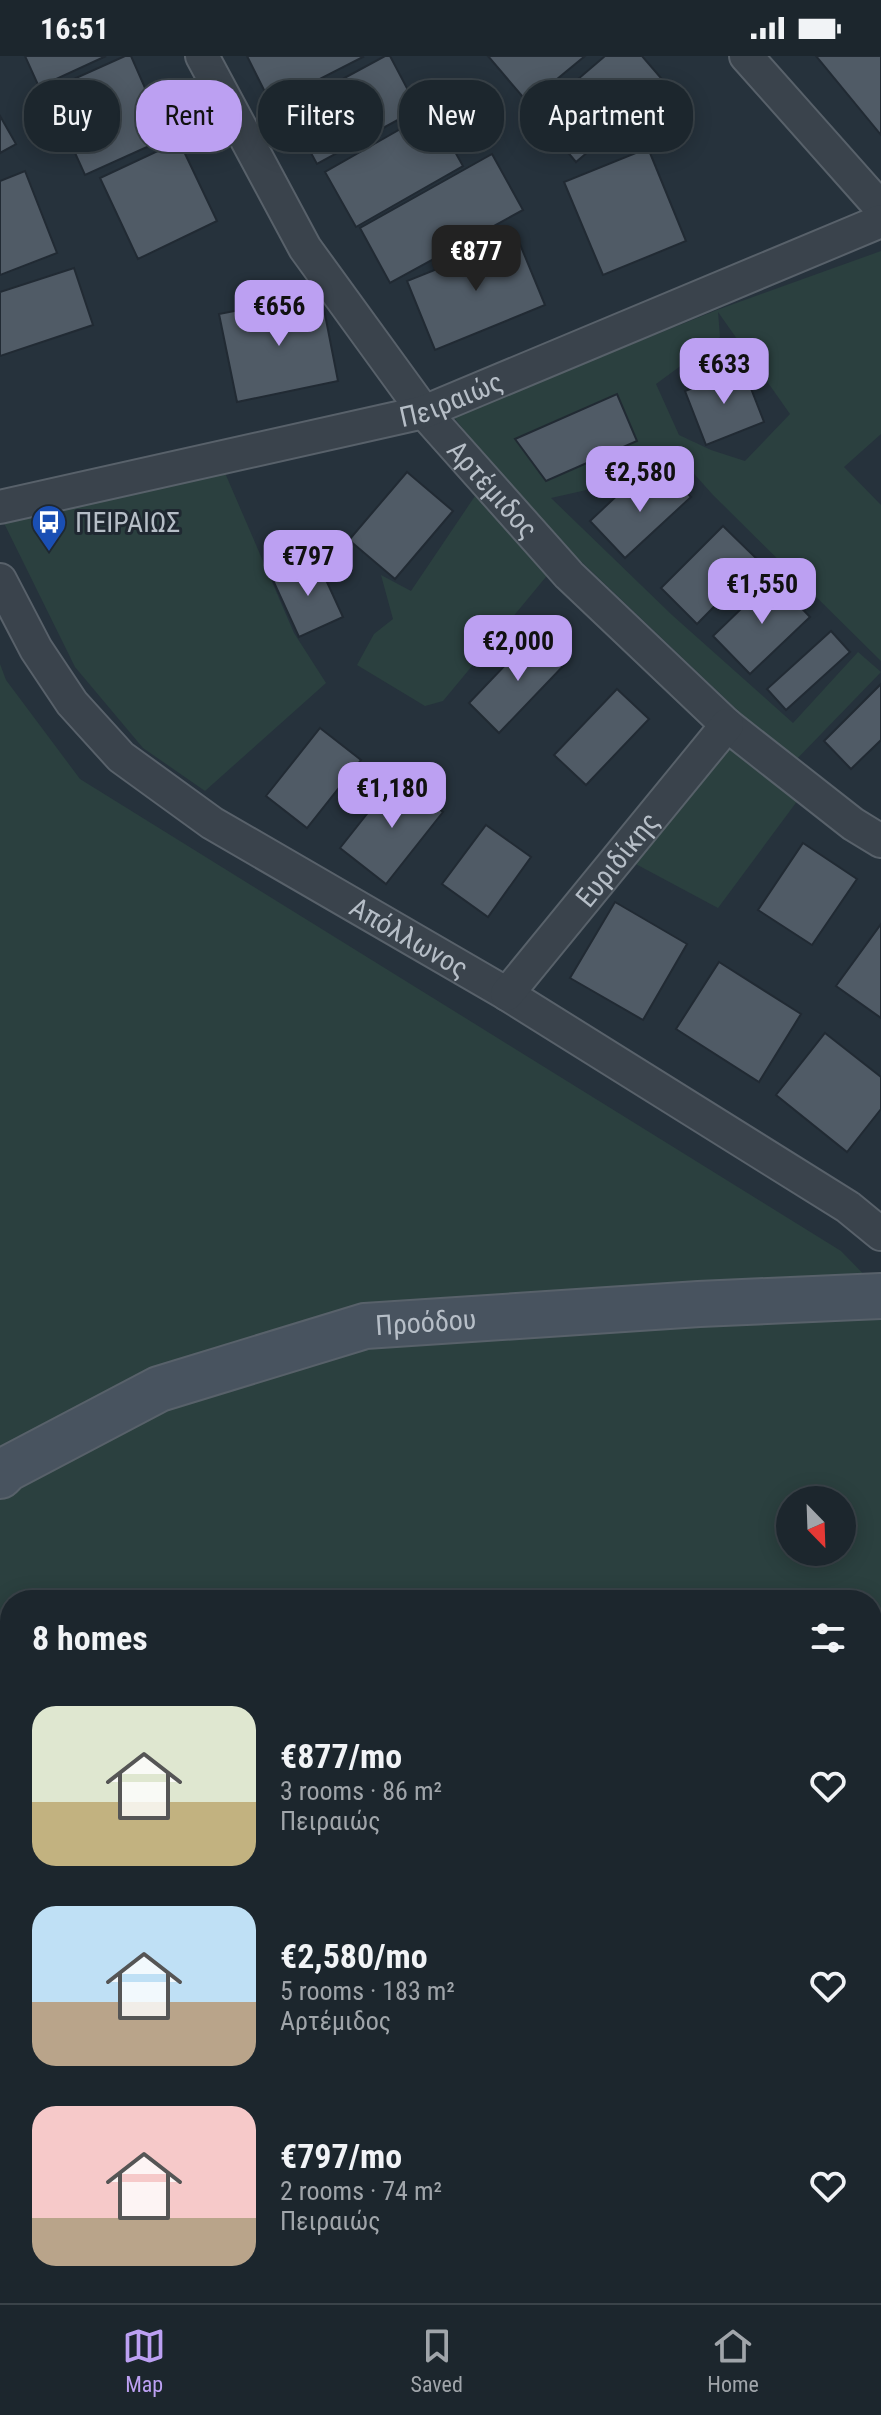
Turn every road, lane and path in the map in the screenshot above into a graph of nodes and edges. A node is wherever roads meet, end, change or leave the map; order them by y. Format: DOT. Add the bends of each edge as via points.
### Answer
graph roads {
  1 [pos="202,56"];
  2 [pos="746,56"];
  3 [pos="881,208"];
  4 [pos="881,221"];
  5 [pos="424,412"];
  6 [pos="0,507"];
  7 [pos="0,580"];
  8 [pos="727,725"];
  9 [pos="881,841"];
  10 [pos="507,994"];
  11 [pos="881,1234"];
  12 [pos="881,1296"];
  13 [pos="0,1476"];
  1 -- 5 [label="street, Αρτέμιδος" via="305,248"];
  2 -- 3 [label="street"];
  4 -- 5 [label="street, Πειραιώς"];
  5 -- 6 [label="street, Πειραιώς"];
  5 -- 8 [label="street, Αρτέμιδος" via="569,575"];
  7 -- 10 [label="street, Απόλλωνος" via="72,703 121,757 212,823"];
  8 -- 9 [label="street, Αρτέμιδος"];
  8 -- 10 [label="street, Ευριδίκης"];
  10 -- 11 [label="street, Απόλλωνος" via="848,1207"];
  12 -- 13 [label="street, Προόδου" via="365,1326 159,1389"];
}
